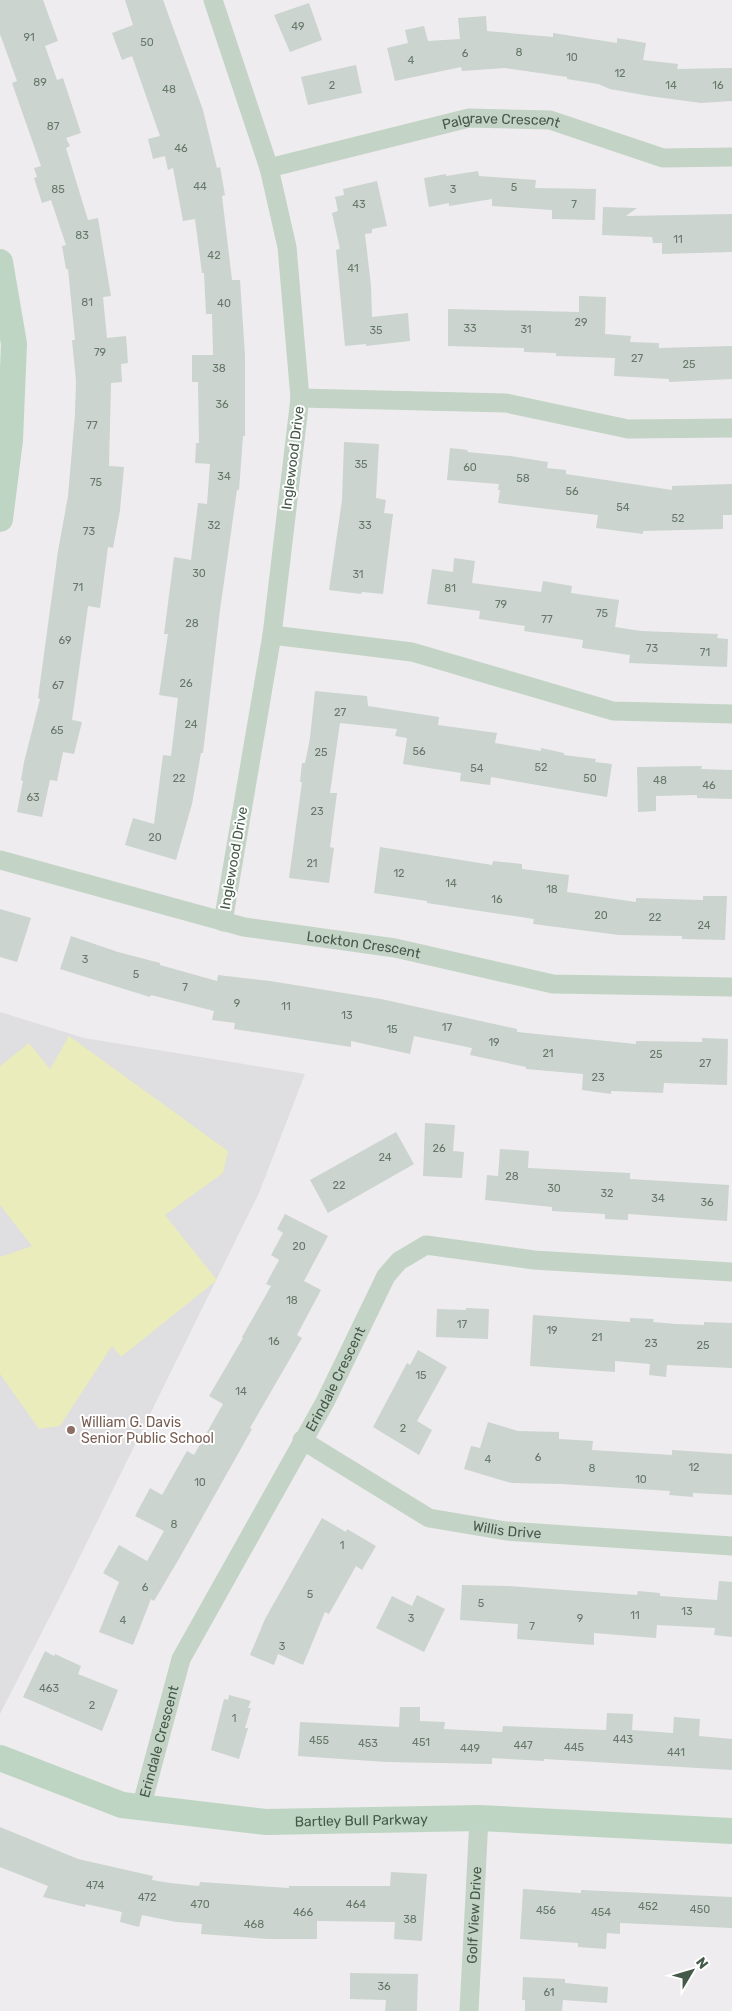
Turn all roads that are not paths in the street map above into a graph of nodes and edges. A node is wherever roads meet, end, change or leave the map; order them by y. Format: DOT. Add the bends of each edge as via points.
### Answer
graph roads {
  1 [pos="213,0"];
  2 [pos="732,157"];
  3 [pos="269,168"];
  4 [pos="0,262"];
  5 [pos="300,398"];
  6 [pos="732,428"];
  7 [pos="0,519"];
  8 [pos="272,635"];
  9 [pos="732,714"];
  10 [pos="0,860"];
  11 [pos="223,922"];
  12 [pos="732,987"];
  13 [pos="732,1272"];
  14 [pos="302,1440"];
  15 [pos="732,1546"];
  16 [pos="0,1758"];
  17 [pos="141,1808"];
  18 [pos="479,1818"];
  19 [pos="732,1831"];
  20 [pos="469,2011"];
  1 -- 3 [label="street, Inglewood Drive"];
  2 -- 3 [label="street, Palgrave Crescent" via="663,158 550,120 468,118"];
  3 -- 5 [label="street, Inglewood Drive" via="287,247"];
  4 -- 7 [label="street" via="14,344 10,440"];
  5 -- 6 [label="street" via="506,403 628,429"];
  5 -- 8 [label="street, Inglewood Drive"];
  8 -- 9 [label="street" via="412,652 613,711"];
  8 -- 11 [label="street, Inglewood Drive"];
  10 -- 11 [label="street, Lockton Crescent"];
  11 -- 12 [label="street, Lockton Crescent" via="395,948 553,984"];
  13 -- 14 [label="street, Erindale Crescent" via="534,1260 426,1245 410,1253 386,1276 325,1402"];
  14 -- 15 [label="street, Willis Drive" via="429,1518 506,1531"];
  14 -- 17 [label="street, Erindale Crescent" via="181,1659"];
  16 -- 17 [label="street, Bartley Bull Parkway" via="122,1805"];
  17 -- 18 [label="street, Bartley Bull Parkway" via="266,1822"];
  18 -- 19 [label="street, Bartley Bull Parkway"];
  18 -- 20 [label="street, Golf View Drive"];
}
